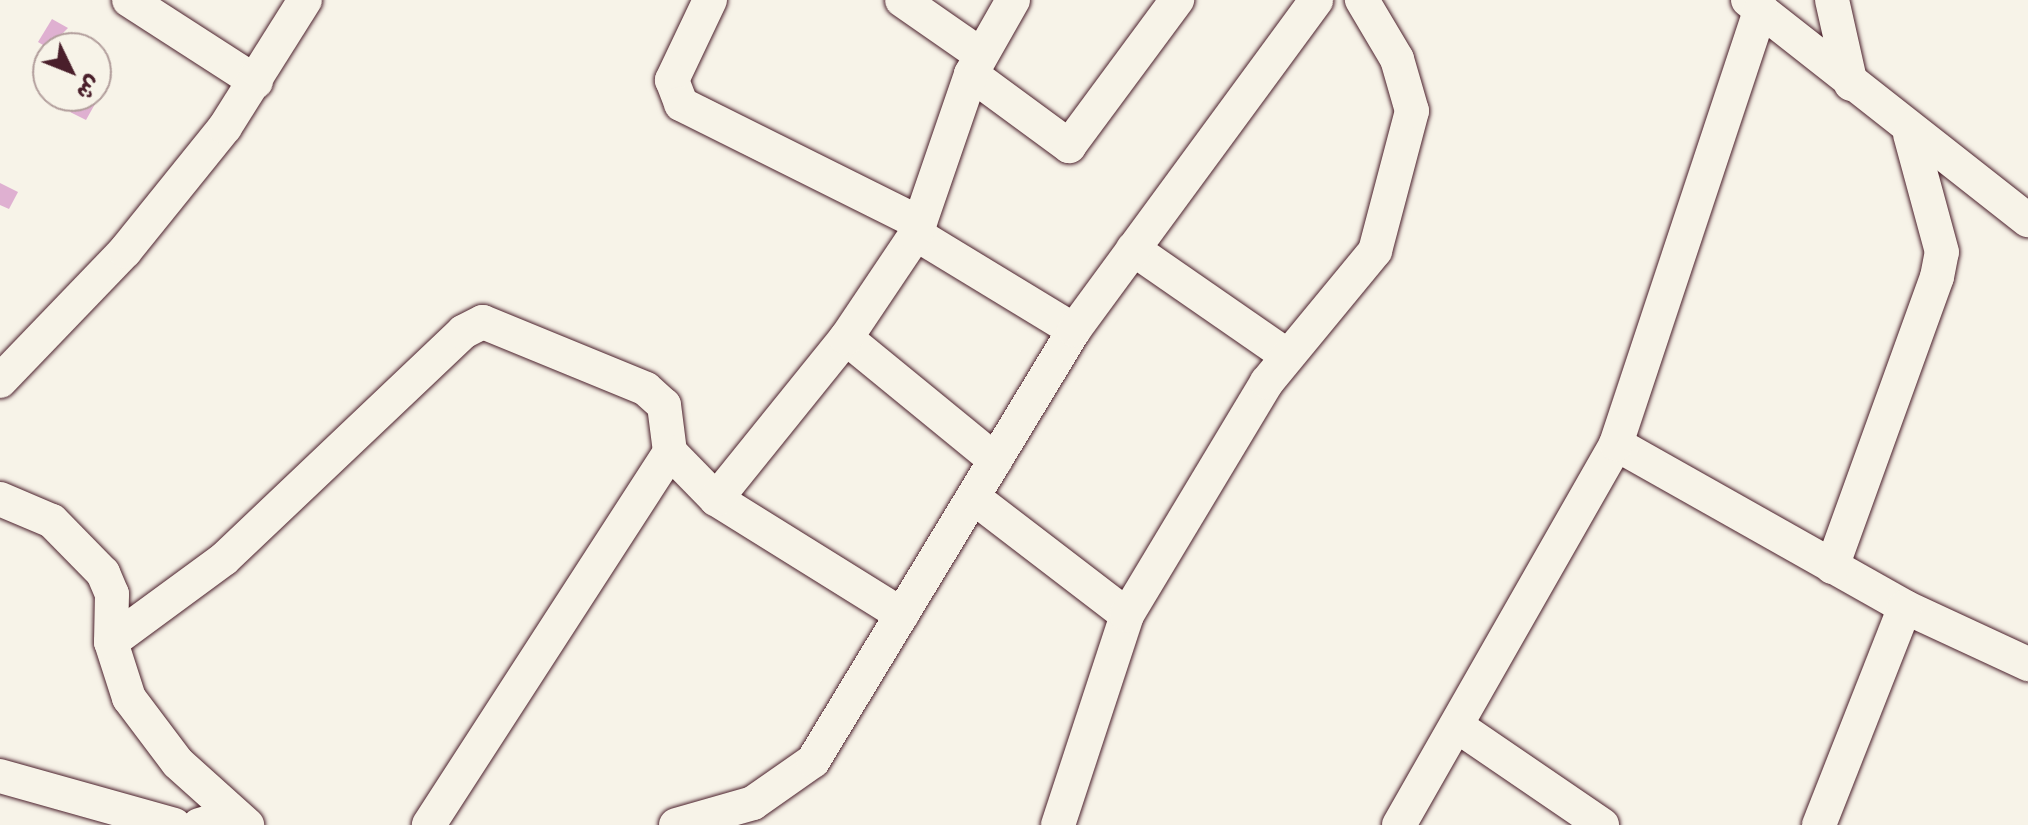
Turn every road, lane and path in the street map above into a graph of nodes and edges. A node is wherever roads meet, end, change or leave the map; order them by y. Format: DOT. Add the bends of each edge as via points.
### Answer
graph roads {
  1 [pos="129,0"];
  2 [pos="305,0"];
  3 [pos="710,0"];
  4 [pos="902,0"];
  5 [pos="1013,0"];
  6 [pos="1177,0"];
  7 [pos="1316,0"];
  8 [pos="1362,0"];
  9 [pos="1832,0"];
  10 [pos="1755,4"];
  11 [pos="976,64"];
  12 [pos="256,82"];
  13 [pos="1851,84"];
  14 [pos="1910,134"];
  15 [pos="2028,220"];
  16 [pos="918,228"];
  17 [pos="1133,249"];
  18 [pos="1074,330"];
  19 [pos="846,338"];
  20 [pos="1286,355"];
  21 [pos="0,381"];
  22 [pos="1616,444"];
  23 [pos="670,452"];
  24 [pos="995,460"];
  25 [pos="973,497"];
  26 [pos="0,499"];
  27 [pos="716,499"];
  28 [pos="1832,567"];
  29 [pos="1905,607"];
  30 [pos="902,615"];
  31 [pos="1127,615"];
  32 [pos="111,642"];
  33 [pos="2028,664"];
  34 [pos="1460,728"];
  35 [pos="0,776"];
  36 [pos="239,820"];
  37 [pos="174,825"];
  38 [pos="199,825"];
  39 [pos="429,825"];
  40 [pos="676,825"];
  41 [pos="1058,825"];
  42 [pos="1399,825"];
  43 [pos="1602,825"];
  44 [pos="1819,825"];
  1 -- 12 [label="street"];
  2 -- 12 [label="street"];
  3 -- 16 [label="street" via="672,80 681,104"];
  4 -- 11 [label="street"];
  5 -- 11 [label="street"];
  6 -- 11 [label="street" via="1069,146"];
  7 -- 17 [label="street"];
  8 -- 20 [label="street" via="1402,73 1412,111 1408,134 1363,274"];
  9 -- 13 [label="street"];
  10 -- 13 [label="street"];
  10 -- 22 [label="street"];
  11 -- 16 [label="street"];
  12 -- 21 [label="street" via="125,251"];
  13 -- 14 [label="street"];
  14 -- 15 [label="street"];
  14 -- 28 [label="street" via="1942,252"];
  16 -- 18 [label="street"];
  16 -- 19 [label="street"];
  17 -- 18 [label="street"];
  17 -- 20 [label="street"];
  18 -- 24 [label="street"];
  19 -- 24 [label="street"];
  19 -- 27 [label="street"];
  20 -- 31 [label="street"];
  22 -- 28 [label="street"];
  22 -- 34 [label="street"];
  23 -- 27 [label="street"];
  23 -- 32 [label="street" via="664,405 646,389 483,322 463,332 224,559"];
  23 -- 39 [label="street"];
  24 -- 25 [label="street"];
  25 -- 30 [label="street"];
  25 -- 31 [label="street"];
  26 -- 32 [label="street" via="52,521 103,573 112,594"];
  27 -- 30 [label="street"];
  28 -- 29 [label="street"];
  29 -- 33 [label="street"];
  29 -- 44 [label="street"];
  30 -- 40 [label="street" via="813,761 753,803"];
  31 -- 41 [label="street"];
  32 -- 36 [label="street" via="135,707"];
  34 -- 42 [label="street"];
  34 -- 43 [label="street"];
  35 -- 37 [label="street"];
  36 -- 38 [label="street"];
}
